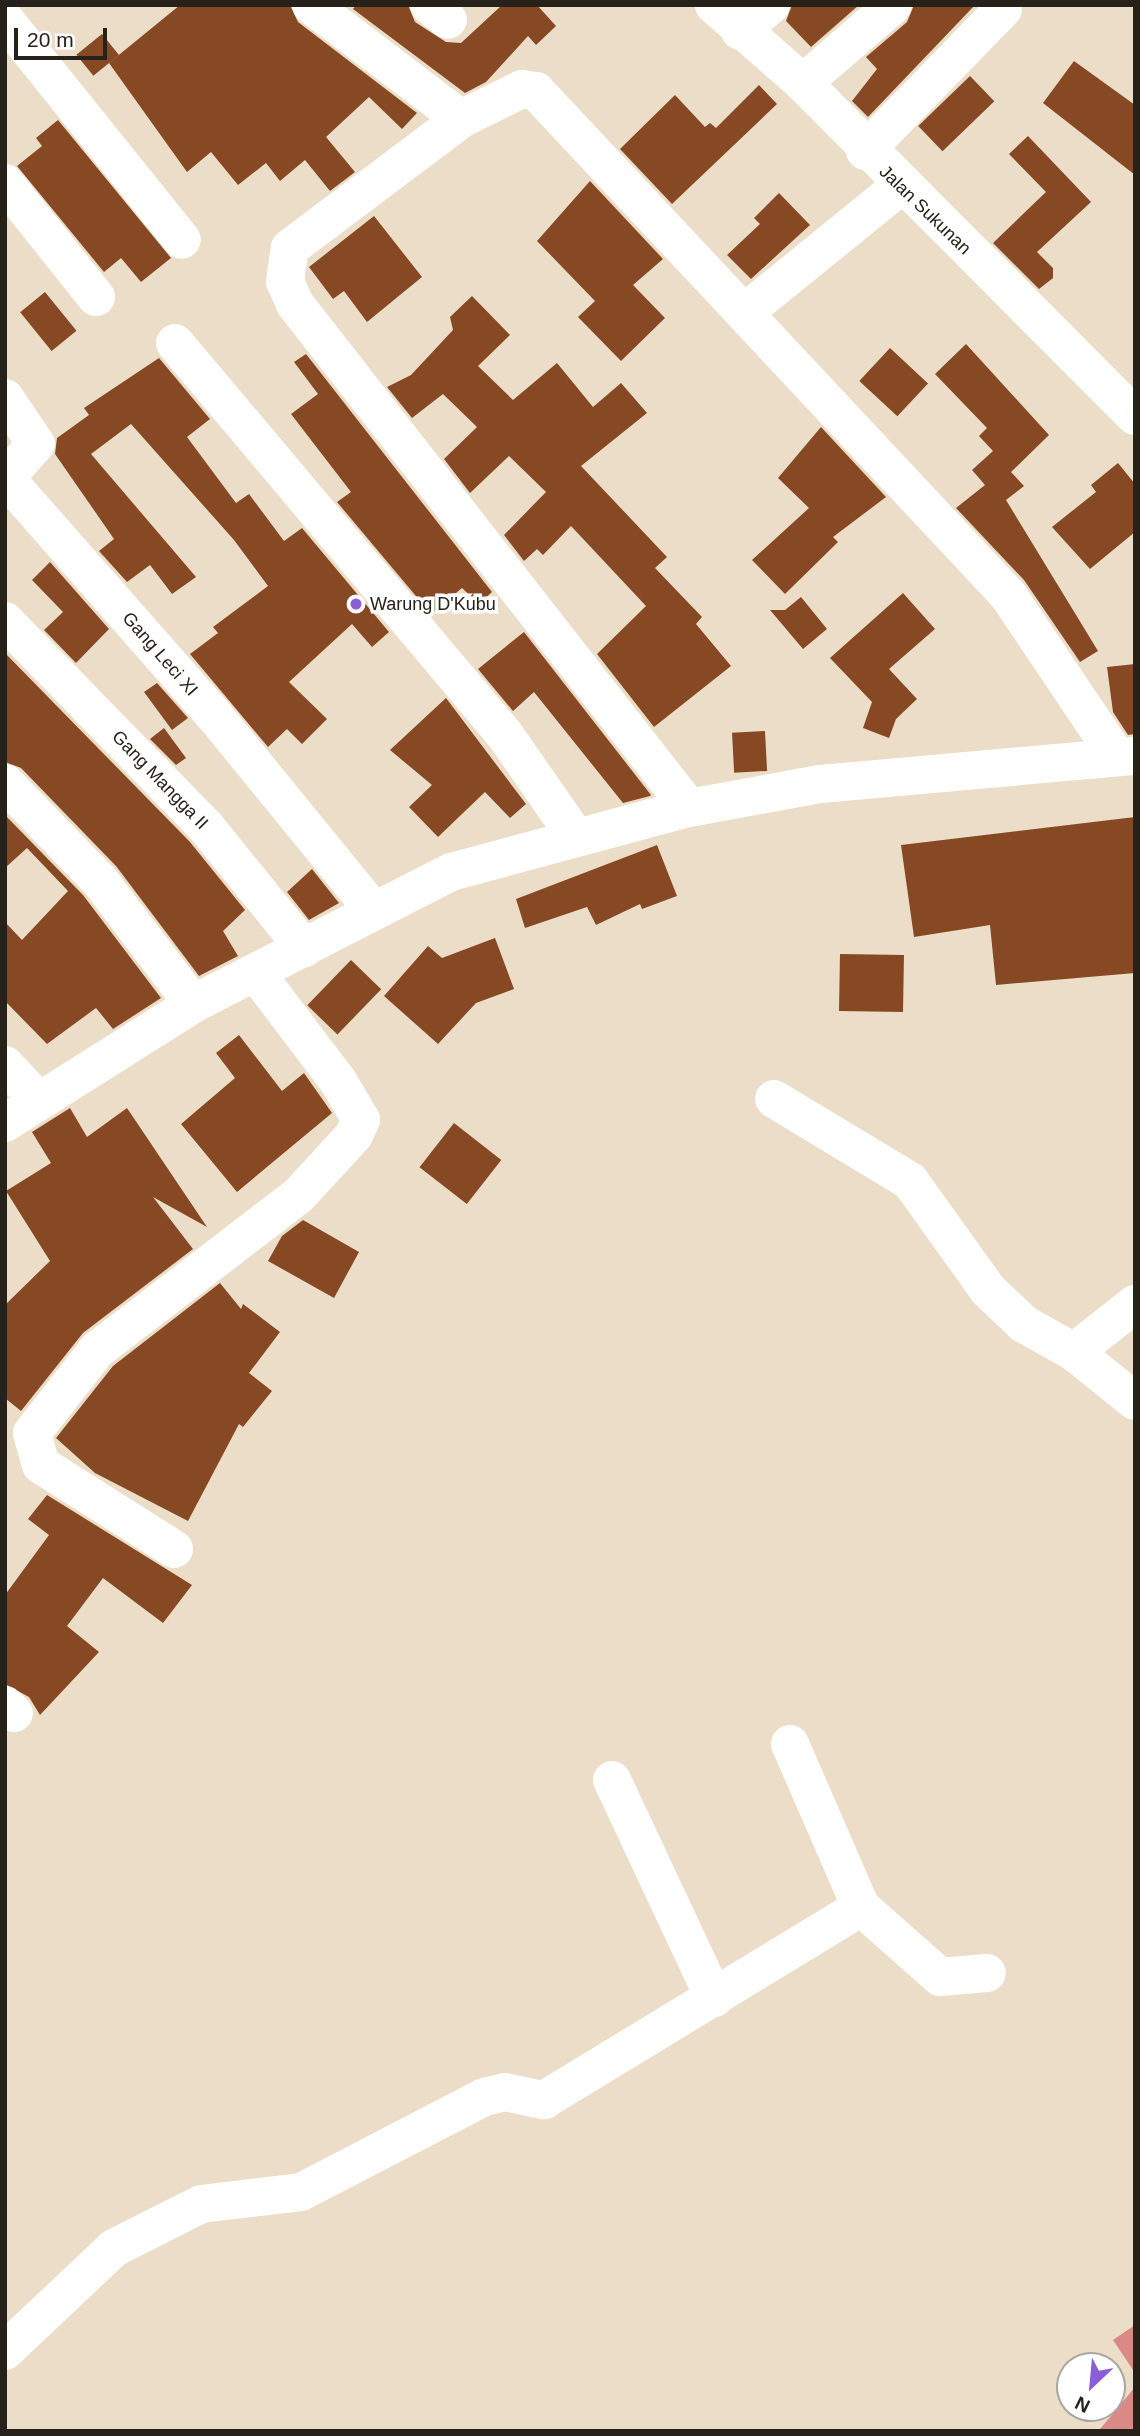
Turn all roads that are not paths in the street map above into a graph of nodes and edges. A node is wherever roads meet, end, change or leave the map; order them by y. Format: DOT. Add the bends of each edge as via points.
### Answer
graph roads {
  1 [pos="311,5"];
  2 [pos="771,5"];
  3 [pos="893,5"];
  4 [pos="1003,9"];
  5 [pos="727,18"];
  6 [pos="12,19"];
  7 [pos="803,83"];
  8 [pos="461,120"];
  9 [pos="865,152"];
  10 [pos="5,183"];
  11 [pos="900,186"];
  12 [pos="182,240"];
  13 [pos="96,297"];
  14 [pos="744,313"];
  15 [pos="175,342"];
  16 [pos="5,398"];
  17 [pos="1130,402"];
  18 [pos="5,621"];
  19 [pos="1126,756"];
  20 [pos="5,783"];
  21 [pos="689,808"];
  22 [pos="576,837"];
  23 [pos="374,911"];
  24 [pos="304,948"];
  25 [pos="257,973"];
  26 [pos="193,1004"];
  27 [pos="5,1065"];
  28 [pos="37,1099"];
  29 [pos="774,1099"];
  30 [pos="5,1123"];
  31 [pos="1135,1304"];
  32 [pos="1074,1352"];
  33 [pos="1135,1401"];
  34 [pos="174,1549"];
  35 [pos="790,1744"];
  36 [pos="612,1780"];
  37 [pos="861,1907"];
  38 [pos="986,1973"];
  39 [pos="714,1998"];
  40 [pos="5,2351"];
  1 -- 8 [label="street"];
  2 -- 5 [label="street"];
  3 -- 7 [label="street"];
  4 -- 9 [label="street"];
  5 -- 7 [label="street, Jalan Sukunan"];
  6 -- 12 [label="street"];
  7 -- 9 [label="street, Jalan Sukunan"];
  8 -- 14 [label="street" via="503,95 536,91"];
  8 -- 21 [label="street" via="290,248 285,282 295,304"];
  9 -- 11 [label="street, Jalan Sukunan"];
  10 -- 13 [label="street"];
  11 -- 14 [label="street"];
  11 -- 17 [label="street, Jalan Sukunan"];
  14 -- 19 [label="street" via="1008,595"];
  15 -- 22 [label="street" via="505,735"];
  16 -- 23 [label="street, Gang Leci XI" via="36,444 10,473 10,483 214,715"];
  18 -- 24 [label="street, Gang Mangga II" via="206,827"];
  19 -- 21 [label="street" via="876,777"];
  20 -- 26 [label="street" via="100,881"];
  21 -- 22 [label="street"];
  22 -- 23 [label="street" via="451,872"];
  23 -- 24 [label="street"];
  24 -- 25 [label="street"];
  25 -- 26 [label="street"];
  25 -- 34 [label="street" via="338,1081 361,1120 358,1127 298,1196 97,1350 32,1433 41,1465"];
  26 -- 28 [label="street"];
  27 -- 28 [label="street"];
  28 -- 30 [label="street"];
  29 -- 32 [label="street" via="910,1181 988,1290 1024,1324"];
  31 -- 32 [label="street"];
  32 -- 33 [label="street"];
  35 -- 37 [label="street"];
  36 -- 39 [label="street"];
  37 -- 38 [label="street" via="940,1977"];
  37 -- 39 [label="street"];
  39 -- 40 [label="street" via="544,2100 505,2092 484,2097 301,2192 201,2204 114,2249"];
}
